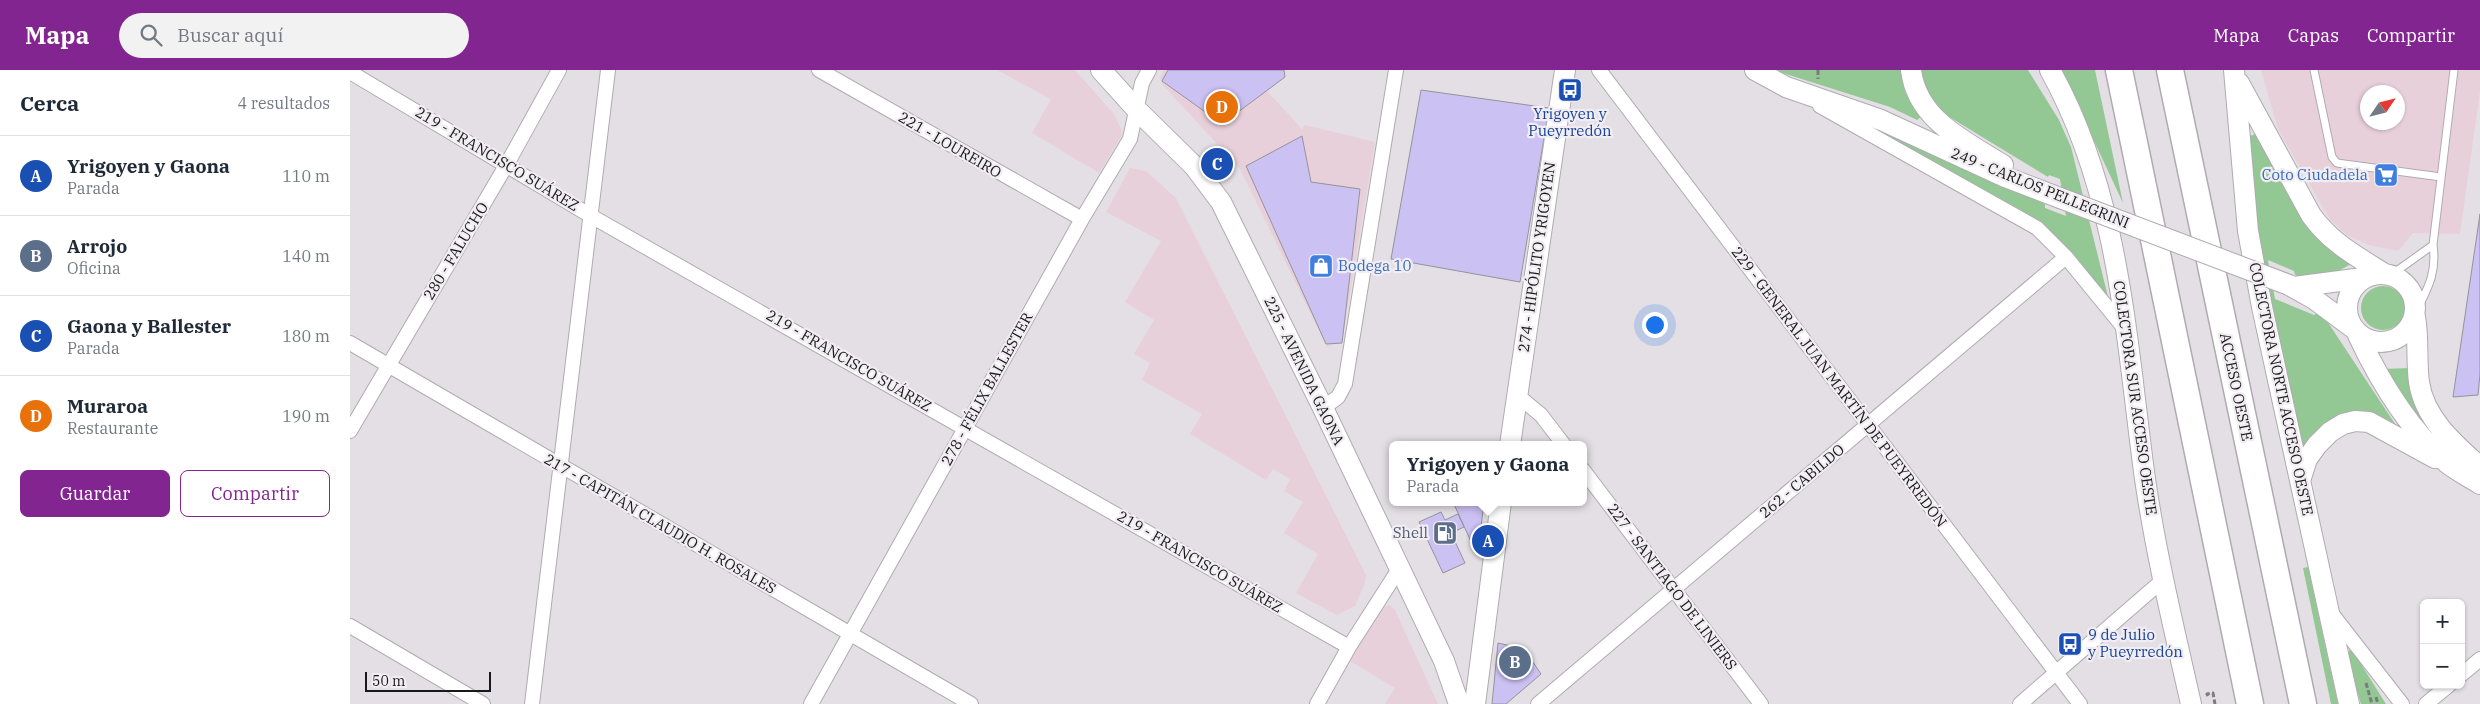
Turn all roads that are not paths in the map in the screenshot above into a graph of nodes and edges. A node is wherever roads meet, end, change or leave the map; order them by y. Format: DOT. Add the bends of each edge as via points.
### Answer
graph roads {
  1 [pos="560,70"];
  2 [pos="608,70"];
  3 [pos="819,70"];
  4 [pos="1101,70"];
  5 [pos="1149,70"];
  6 [pos="1396,70"];
  7 [pos="1565,70"];
  8 [pos="1599,70"];
  9 [pos="1755,70"];
  10 [pos="1911,70"];
  11 [pos="2050,70"];
  12 [pos="2119,70"];
  13 [pos="2170,70"];
  14 [pos="2314,70"];
  15 [pos="2454,70"];
  16 [pos="350,72"];
  17 [pos="2234,72"];
  18 [pos="1786,87"];
  19 [pos="1138,111"];
  20 [pos="507,164"];
  21 [pos="2441,177"];
  22 [pos="2057,197"];
  23 [pos="591,216"];
  24 [pos="1082,219"];
  25 [pos="2433,245"];
  26 [pos="2066,257"];
  27 [pos="2387,274"];
  28 [pos="2364,278"];
  29 [pos="2291,286"];
  30 [pos="2415,315"];
  31 [pos="2356,331"];
  32 [pos="2128,333"];
  33 [pos="350,343"];
  34 [pos="388,365"];
  35 [pos="1517,395"];
  36 [pos="1323,408"];
  37 [pos="1868,425"];
  38 [pos="966,428"];
  39 [pos="350,430"];
  40 [pos="1511,441"];
  41 [pos="1561,441"];
  42 [pos="2448,464"];
  43 [pos="561,466"];
  44 [pos="2480,467"];
  45 [pos="1587,475"];
  46 [pos="2300,481"];
  47 [pos="2480,484"];
  48 [pos="1500,506"];
  49 [pos="1399,569"];
  50 [pos="2163,580"];
  51 [pos="1674,590"];
  52 [pos="2330,611"];
  53 [pos="350,626"];
  54 [pos="850,635"];
  55 [pos="1349,647"];
  56 [pos="2480,659"];
  57 [pos="2465,672"];
  58 [pos="2056,673"];
  59 [pos="2444,689"];
  60 [pos="483,704"];
  61 [pos="532,704"];
  62 [pos="811,704"];
  63 [pos="971,704"];
  64 [pos="1317,704"];
  65 [pos="1458,704"];
  66 [pos="1475,704"];
  67 [pos="1538,704"];
  68 [pos="1761,704"];
  69 [pos="2020,704"];
  70 [pos="2080,704"];
  71 [pos="2191,704"];
  72 [pos="2250,704"];
  73 [pos="2303,704"];
  74 [pos="2349,704"];
  75 [pos="2402,704"];
  76 [pos="2426,704"];
  1 -- 20 [label="street, 280 - FALUCHO"];
  2 -- 23 [label="street"];
  3 -- 24 [label="street, 221 - LOUREIRO"];
  4 -- 19 [label="street, 225 - AVENIDA GAONA"];
  5 -- 19 [label="street, 278 - FÉLIX BALLESTER" via="1142,83"];
  6 -- 36 [label="street" via="1345,384 1338,398"];
  7 -- 35 [label="street, 274 - HIPÓLITO YRIGOYEN"];
  8 -- 37 [label="street, 229 - GENERAL JUAN MARTÍN DE PUEYRREDÓN"];
  9 -- 18 [label="street, 249 - CARLOS PELLEGRINI"];
  10 -- 22 [label="street" via="1918,96 1940,124"];
  11 -- 32 [label="street, COLECTORA SUR ACCESO OESTE" via="2078,123 2101,191"];
  12 -- 72 [label="highway"];
  13 -- 73 [label="highway, ACCESO OESTE"];
  14 -- 21 [label="lane" via="2332,157 2337,163"];
  15 -- 21 [label="lane"];
  16 -- 20 [label="street, 219 - FRANCISCO SUÁREZ"];
  17 -- 27 [label="street" via="2320,228 2332,240"];
  17 -- 46 [label="street, COLECTORA NORTE ACCESO OESTE" via="2248,231"];
  18 -- 22 [label="street, 249 - CARLOS PELLEGRINI" via="1881,120 2005,177"];
  18 -- 26 [label="street, 249 - CARLOS PELLEGRINI" via="2025,220 2050,239"];
  19 -- 24 [label="street, 278 - FÉLIX BALLESTER" via="1130,140"];
  19 -- 36 [label="street, 225 - AVENIDA GAONA" via="1194,166 1221,202"];
  20 -- 23 [label="street, 219 - FRANCISCO SUÁREZ"];
  20 -- 34 [label="street, 280 - FALUCHO"];
  21 -- 25 [label="lane"];
  22 -- 29 [label="street, 249 - CARLOS PELLEGRINI, bridge"];
  23 -- 38 [label="street, 219 - FRANCISCO SUÁREZ"];
  23 -- 43 [label="street"];
  24 -- 38 [label="street, 278 - FÉLIX BALLESTER"];
  25 -- 27 [label="lane"];
  25 -- 30 [label="lane" via="2432,281"];
  26 -- 32 [label="street, 249 - CARLOS PELLEGRINI"];
  26 -- 37 [label="street, 262 - CABILDO"];
  27 -- 28 [label="street"];
  27 -- 30 [label="street" via="2402,280 2410,289 2415,300"];
  28 -- 29 [label="street, 249 - CARLOS PELLEGRINI"];
  28 -- 31 [label="street" via="2354,286 2346,309"];
  29 -- 31 [label="street, 249 - CARLOS PELLEGRINI"];
  30 -- 31 [label="street" via="2409,330 2398,339 2385,343 2371,342"];
  30 -- 44 [label="street" via="2419,383 2424,399 2445,434"];
  31 -- 42 [label="street, 249 - CARLOS PELLEGRINI" via="2389,393"];
  32 -- 50 [label="street, COLECTORA SUR ACCESO OESTE" via="2145,479"];
  33 -- 34 [label="street, 217 - CAPITÁN CLAUDIO H. ROSALES"];
  34 -- 39 [label="street, 280 - FALUCHO"];
  34 -- 43 [label="street, 217 - CAPITÁN CLAUDIO H. ROSALES"];
  35 -- 40 [label="street, 274 - HIPÓLITO YRIGOYEN"];
  35 -- 41 [label="street" via="1541,415"];
  36 -- 49 [label="street, 225 - AVENIDA GAONA"];
  37 -- 51 [label="street, 262 - CABILDO"];
  37 -- 58 [label="street, 229 - GENERAL JUAN MARTÍN DE PUEYRREDÓN"];
  38 -- 54 [label="street, 278 - FÉLIX BALLESTER"];
  38 -- 55 [label="street, 219 - FRANCISCO SUÁREZ"];
  42 -- 46 [label="street" via="2369,422 2355,422 2343,424 2317,445 2307,459"];
  42 -- 47 [label="street, 249 - CARLOS PELLEGRINI"];
  43 -- 54 [label="street, 217 - CAPITÁN CLAUDIO H. ROSALES"];
  43 -- 61 [label="street"];
  45 -- 51 [label="street, 227 - SANTIAGO DE LINIERS"];
  46 -- 52 [label="street, COLECTORA NORTE ACCESO OESTE"];
  48 -- 66 [label="street"];
  49 -- 55 [label="street"];
  49 -- 65 [label="street, 225 - AVENIDA GAONA" via="1444,661"];
  50 -- 58 [label="street"];
  50 -- 71 [label="street, COLECTORA SUR ACCESO OESTE"];
  51 -- 67 [label="street, 262 - CABILDO"];
  51 -- 68 [label="street, 227 - SANTIAGO DE LINIERS"];
  52 -- 74 [label="street, COLECTORA NORTE ACCESO OESTE"];
  52 -- 75 [label="street"];
  53 -- 60 [label="street"];
  54 -- 62 [label="street, 278 - FÉLIX BALLESTER"];
  54 -- 63 [label="street, 217 - CAPITÁN CLAUDIO H. ROSALES"];
  55 -- 64 [label="street"];
  56 -- 57 [label="street"];
  58 -- 69 [label="street"];
  58 -- 70 [label="street, 229 - GENERAL JUAN MARTÍN DE PUEYRREDÓN"];
  59 -- 76 [label="street"];
}
